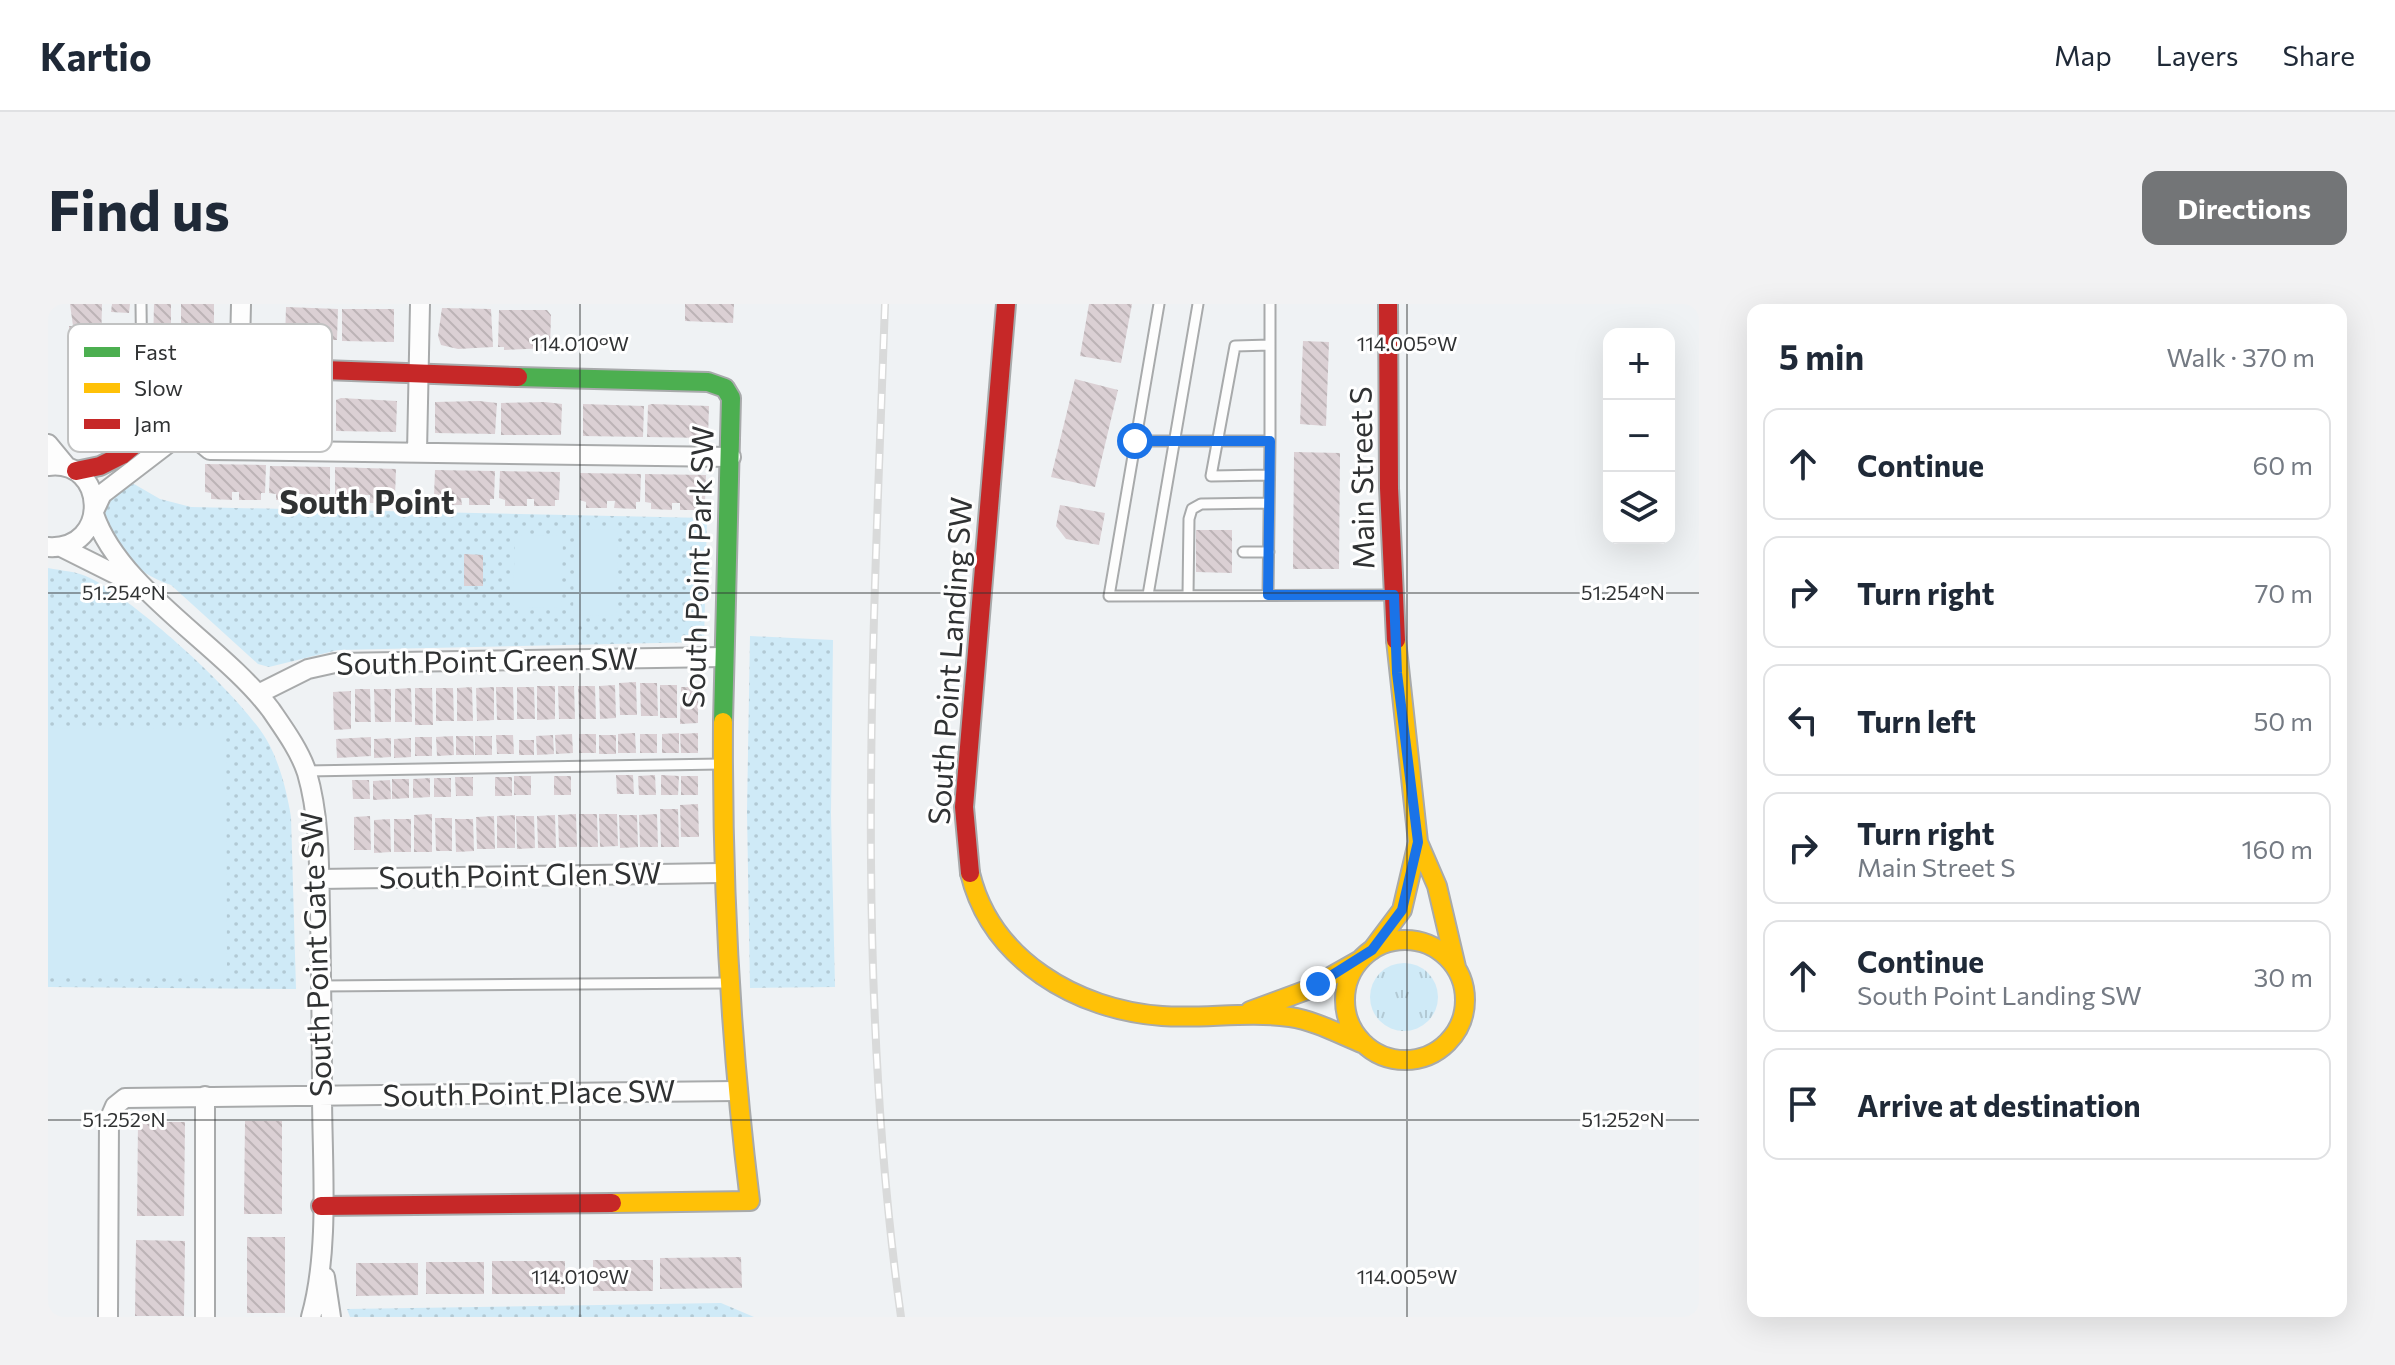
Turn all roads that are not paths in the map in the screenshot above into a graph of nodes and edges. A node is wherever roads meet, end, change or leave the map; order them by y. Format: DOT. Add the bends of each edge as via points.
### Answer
graph roads {
  1 [pos="141,304"];
  2 [pos="420,304"];
  3 [pos="1006,304"];
  4 [pos="1159,304"];
  5 [pos="1198,304"];
  6 [pos="1270,304"];
  7 [pos="1388,304"];
  8 [pos="141,324"];
  9 [pos="1270,345"];
  10 [pos="332,371"];
  11 [pos="419,375"];
  12 [pos="1135,441"];
  13 [pos="1218,441"];
  14 [pos="1270,441"];
  15 [pos="1174,442"];
  16 [pos="48,444"];
  17 [pos="332,451"];
  18 [pos="124,452"];
  19 [pos="157,452"];
  20 [pos="417,452"];
  21 [pos="731,457"];
  22 [pos="48,466"];
  23 [pos="72,469"];
  24 [pos="1269,475"];
  25 [pos="1269,503"];
  26 [pos="94,512"];
  27 [pos="55,547"];
  28 [pos="1243,552"];
  29 [pos="1269,552"];
  30 [pos="150,592"];
  31 [pos="1148,595"];
  32 [pos="1188,595"];
  33 [pos="1268,595"];
  34 [pos="1394,595"];
  35 [pos="723,657"];
  36 [pos="258,694"];
  37 [pos="721,764"];
  38 [pos="306,771"];
  39 [pos="1418,842"];
  40 [pos="722,873"];
  41 [pos="319,879"];
  42 [pos="1366,955"];
  43 [pos="1456,967"];
  44 [pos="727,983"];
  45 [pos="321,986"];
  46 [pos="1246,1013"];
  47 [pos="1364,1044"];
  48 [pos="736,1091"];
  49 [pos="205,1096"];
  50 [pos="322,1097"];
  51 [pos="321,1206"];
  52 [pos="321,1234"];
  53 [pos="108,1317"];
  54 [pos="205,1317"];
  55 [pos="311,1317"];
  56 [pos="331,1317"];
  1 -- 8 [label="lane"];
  2 -- 11 [label="street"];
  3 -- 46 [label="main road, South Point Landing SW" via="964,807 965,854 975,894 1020,958 1059,988 1093,1003 1161,1016"];
  4 -- 12 [label="lane"];
  5 -- 15 [label="lane"];
  6 -- 9 [label="lane"];
  7 -- 34 [label="main road, Main Street S"];
  9 -- 13 [label="lane" via="1235,346"];
  9 -- 14 [label="lane"];
  10 -- 11 [label="main road, South Point Park SW"];
  11 -- 20 [label="street"];
  11 -- 21 [label="main road, South Point Park SW" via="713,382 731,398"];
  12 -- 15 [label="lane"];
  12 -- 31 [label="lane" via="1109,596"];
  13 -- 14 [label="lane"];
  13 -- 15 [label="lane"];
  13 -- 24 [label="lane" via="1211,476"];
  14 -- 24 [label="lane"];
  15 -- 31 [label="lane"];
  16 -- 23 [label="street, South Point Gate SW"];
  17 -- 20 [label="street"];
  18 -- 23 [label="main road, South Point Park SW" via="116,459"];
  19 -- 26 [label="street" via="102,494"];
  20 -- 21 [label="street"];
  21 -- 35 [label="main road, South Point Park SW"];
  22 -- 23 [label="street"];
  23 -- 26 [label="street, South Point Gate SW" via="90,487"];
  24 -- 25 [label="lane"];
  25 -- 29 [label="lane"];
  25 -- 32 [label="lane" via="1201,504 1192,509"];
  26 -- 27 [label="street" via="83,535"];
  26 -- 30 [label="street, South Point Gate SW" via="108,546"];
  27 -- 30 [label="street, South Point Gate SW"];
  28 -- 29 [label="lane"];
  29 -- 33 [label="lane"];
  30 -- 36 [label="street, South Point Gate SW" via="229,661"];
  31 -- 32 [label="lane"];
  32 -- 33 [label="lane"];
  33 -- 34 [label="lane"];
  34 -- 39 [label="main road, Main Street S" via="1397,673"];
  35 -- 36 [label="street, South Point Green SW" via="335,663 308,669"];
  35 -- 37 [label="main road, South Point Park SW"];
  36 -- 38 [label="street, South Point Gate SW"];
  37 -- 38 [label="lane"];
  37 -- 40 [label="main road, South Point Park SW"];
  38 -- 41 [label="street, South Point Gate SW"];
  39 -- 42 [label="main road, Main Street S" via="1402,910"];
  39 -- 43 [label="main road, Main Street S" via="1437,886"];
  40 -- 41 [label="street, South Point Glen SW"];
  40 -- 44 [label="main road, South Point Park SW"];
  41 -- 45 [label="street, South Point Gate SW"];
  42 -- 43 [label="main road" via="1408,940 1443,953"];
  42 -- 46 [label="main road, South Point Landing SW" via="1307,990"];
  42 -- 47 [label="main road" via="1350,976 1345,994 1353,1030"];
  43 -- 47 [label="main road" via="1466,1005 1450,1040 1418,1059 1399,1060"];
  44 -- 45 [label="lane"];
  44 -- 48 [label="main road, South Point Park SW"];
  45 -- 50 [label="street, South Point Gate SW"];
  46 -- 47 [label="main road, South Point Landing SW" via="1309,1022"];
  48 -- 50 [label="street, South Point Place SW"];
  48 -- 51 [label="main road, South Point Park SW" via="750,1201"];
  49 -- 50 [label="street, South Point Place SW"];
  49 -- 53 [label="street, South Point Place SW" via="133,1096 111,1111"];
  49 -- 54 [label="street"];
  50 -- 51 [label="street, South Point Gate SW"];
  51 -- 52 [label="street, South Point Gate SW"];
  52 -- 55 [label="street, South Point Gate SW"];
  52 -- 56 [label="street, South Point Gate SW"];
}
